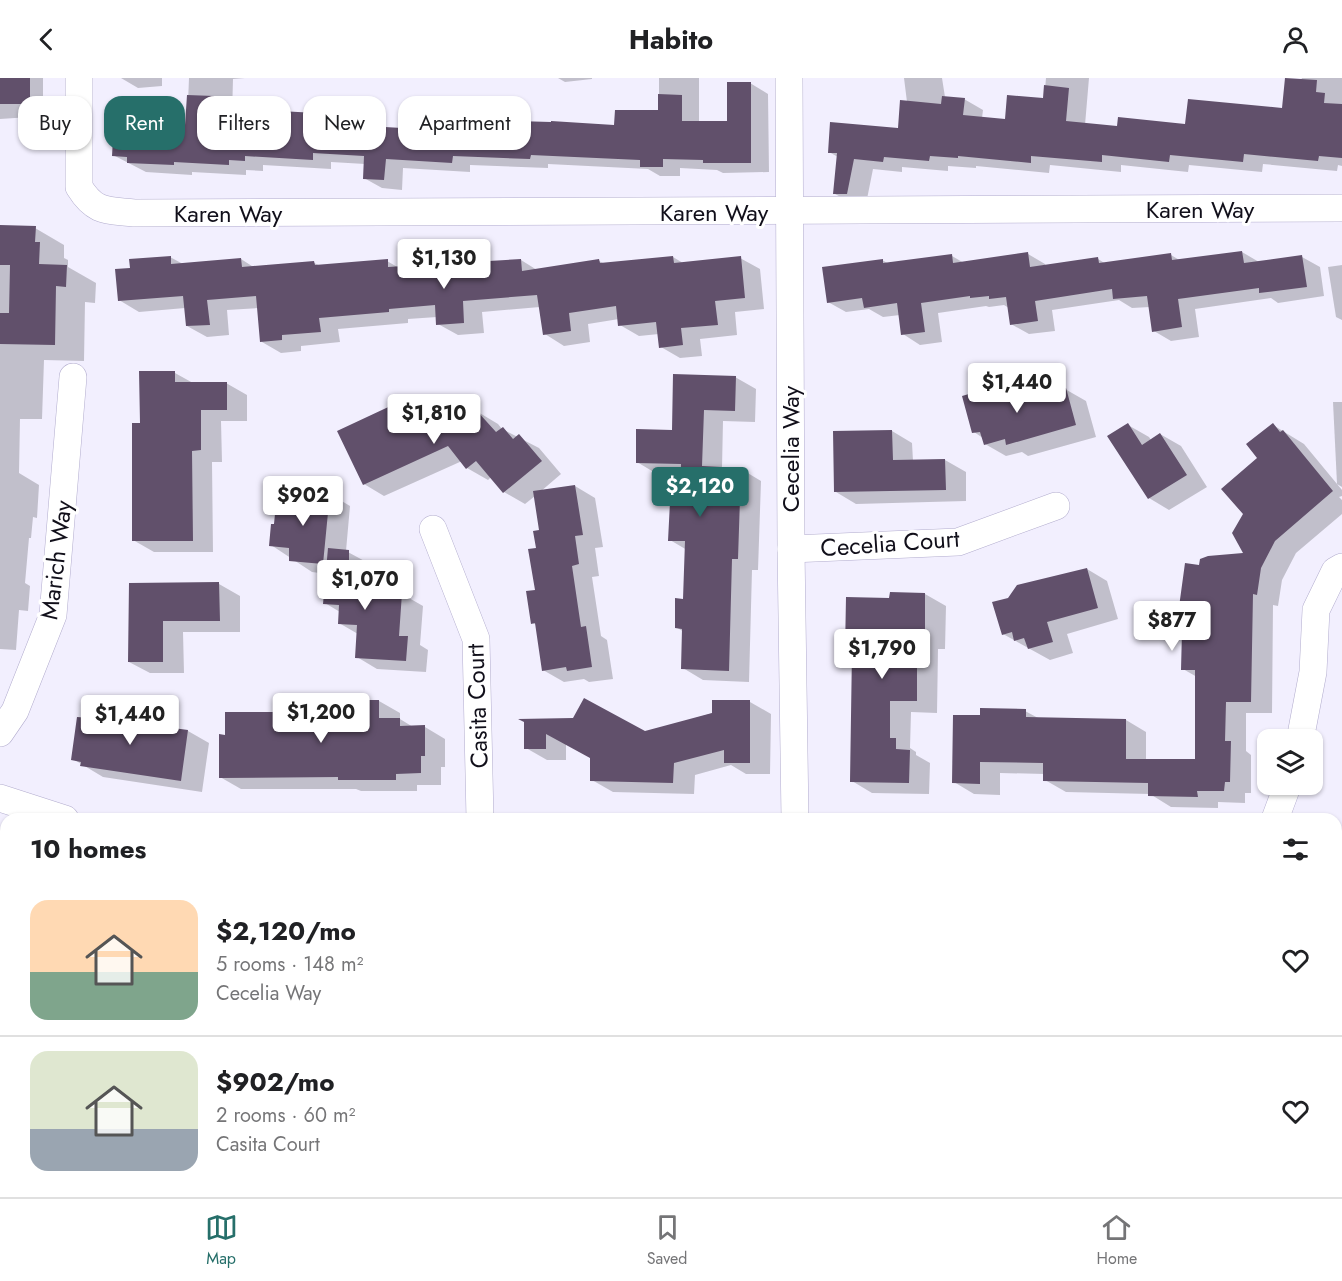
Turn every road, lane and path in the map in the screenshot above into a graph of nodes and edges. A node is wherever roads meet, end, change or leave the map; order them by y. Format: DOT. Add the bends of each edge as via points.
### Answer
graph roads {
  1 [pos="79,78"];
  2 [pos="789,78"];
  3 [pos="1342,208"];
  4 [pos="789,212"];
  5 [pos="73,377"];
  6 [pos="1056,506"];
  7 [pos="433,529"];
  8 [pos="791,549"];
  9 [pos="1342,567"];
  10 [pos="1302,729"];
  11 [pos="0,733"];
  12 [pos="1284,795"];
  13 [pos="0,798"];
  14 [pos="46,813"];
  15 [pos="480,813"];
  16 [pos="795,813"];
  17 [pos="1277,813"];
  1 -- 4 [label="street, Karen Way" via="79,188 88,202 101,210"];
  2 -- 4 [label="street, Cecelia Way"];
  3 -- 4 [label="street, Karen Way"];
  4 -- 8 [label="street, Cecelia Way"];
  5 -- 11 [label="street, Marich Way" via="53,615 15,711"];
  6 -- 8 [label="street, Cecelia Court" via="958,542"];
  7 -- 15 [label="street, Casita Court" via="476,639"];
  8 -- 16 [label="street, Cecelia Way"];
  9 -- 10 [label="street" via="1335,571 1316,610 1313,672"];
  12 -- 17 [label="street"];
  13 -- 14 [label="street"];
}
